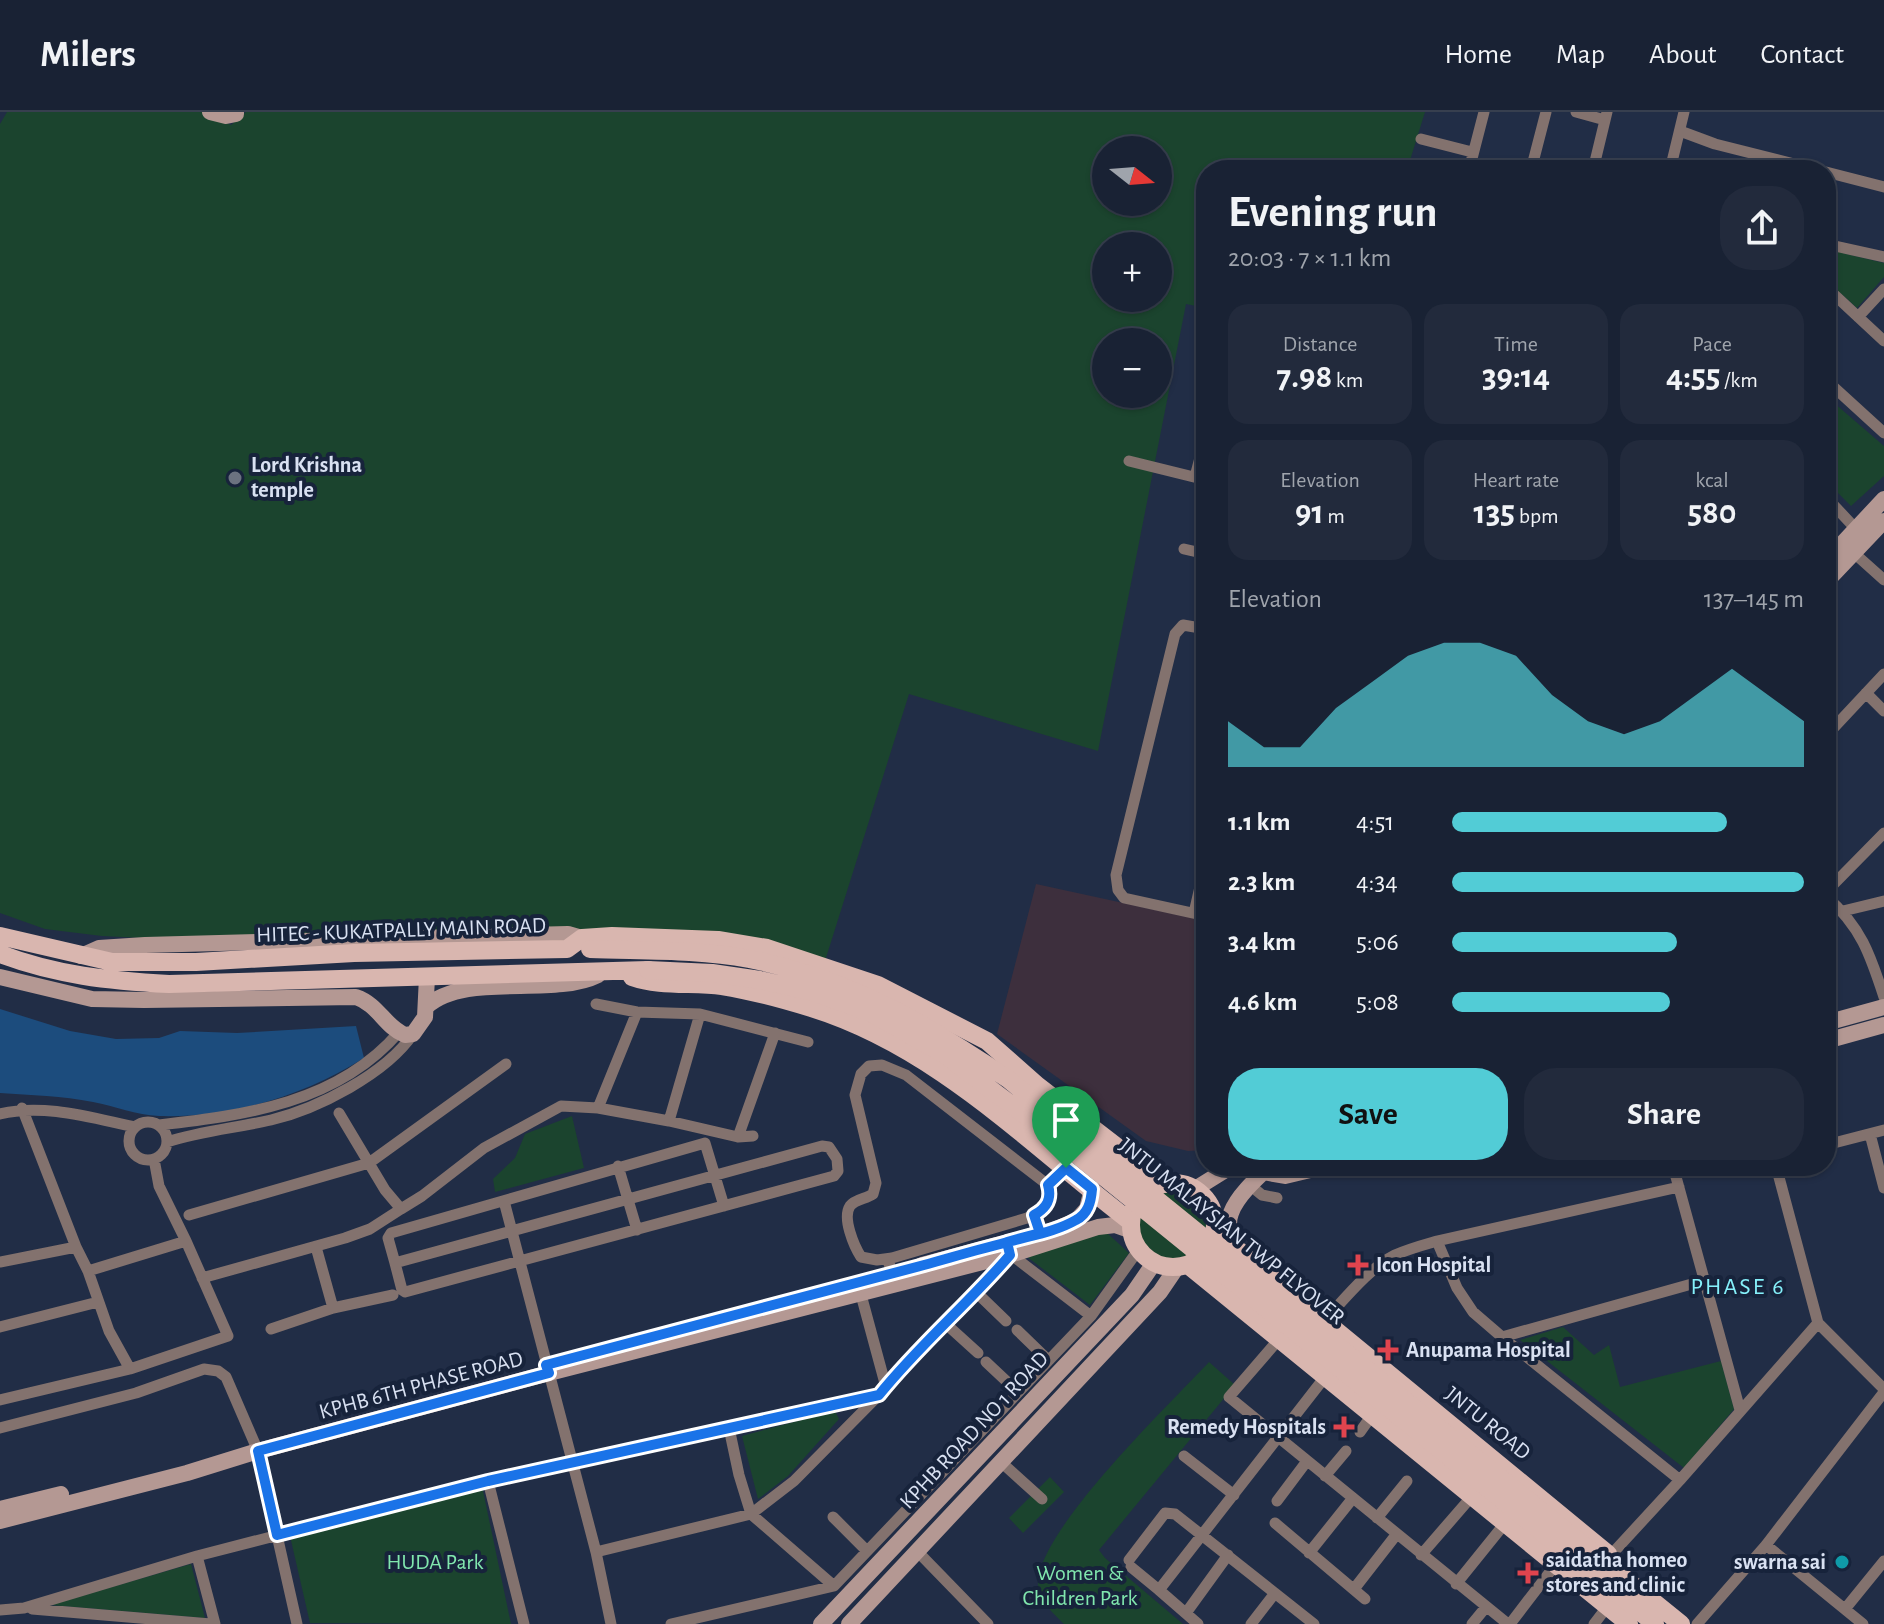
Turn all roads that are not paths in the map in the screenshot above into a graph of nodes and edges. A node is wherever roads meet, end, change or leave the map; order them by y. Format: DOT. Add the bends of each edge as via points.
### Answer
graph roads {
  1 [pos="210,112"];
  2 [pos="1484,112"];
  3 [pos="1546,112"];
  4 [pos="1576,112"];
  5 [pos="1684,112"];
  6 [pos="241,113"];
  7 [pos="1606,116"];
  8 [pos="1680,131"];
  9 [pos="1421,139"];
  10 [pos="1472,152"];
  11 [pos="1471,160"];
  12 [pos="1534,160"];
  13 [pos="1595,160"];
  14 [pos="1673,160"];
  15 [pos="1778,160"];
  16 [pos="1836,175"];
  17 [pos="1884,187"];
  18 [pos="1836,246"];
  19 [pos="1884,257"];
  20 [pos="1884,289"];
  21 [pos="1836,296"];
  22 [pos="1858,317"];
  23 [pos="1884,341"];
  24 [pos="1836,389"];
  25 [pos="1884,433"];
  26 [pos="1129,461"];
  27 [pos="1196,478"];
  28 [pos="1884,499"];
  29 [pos="1836,508"];
  30 [pos="1884,521"];
  31 [pos="1856,529"];
  32 [pos="1184,549"];
  33 [pos="1836,550"];
  34 [pos="1196,552"];
  35 [pos="1854,553"];
  36 [pos="1836,572"];
  37 [pos="1884,580"];
  38 [pos="1196,627"];
  39 [pos="1884,674"];
  40 [pos="1866,693"];
  41 [pos="1884,711"];
  42 [pos="1836,725"];
  43 [pos="1884,833"];
  44 [pos="1836,883"];
  45 [pos="1884,901"];
  46 [pos="1836,904"];
  47 [pos="1843,911"];
  48 [pos="1196,913"];
  49 [pos="0,936"];
  50 [pos="580,945"];
  51 [pos="0,954"];
  52 [pos="612,971"];
  53 [pos="0,977"];
  54 [pos="436,977"];
  55 [pos="1884,997"];
  56 [pos="596,1004"];
  57 [pos="426,1007"];
  58 [pos="1884,1007"];
  59 [pos="637,1012"];
  60 [pos="700,1014"];
  61 [pos="1836,1020"];
  62 [pos="1884,1025"];
  63 [pos="406,1033"];
  64 [pos="775,1033"];
  65 [pos="1836,1038"];
  66 [pos="886,1039"];
  67 [pos="808,1042"];
  68 [pos="506,1064"];
  69 [pos="874,1066"];
  70 [pos="1064,1105"];
  71 [pos="22,1108"];
  72 [pos="598,1108"];
  73 [pos="339,1113"];
  74 [pos="0,1114"];
  75 [pos="669,1121"];
  76 [pos="159,1125"];
  77 [pos="135,1127"];
  78 [pos="1884,1130"];
  79 [pos="1870,1134"];
  80 [pos="753,1136"];
  81 [pos="738,1137"];
  82 [pos="167,1142"];
  83 [pos="1836,1142"];
  84 [pos="1035,1143"];
  85 [pos="154,1159"];
  86 [pos="369,1163"];
  87 [pos="618,1166"];
  88 [pos="1066,1168"];
  89 [pos="716,1175"];
  90 [pos="1216,1176"];
  91 [pos="1260,1176"];
  92 [pos="1676,1176"];
  93 [pos="1779,1176"];
  94 [pos="1165,1184"];
  95 [pos="1048,1185"];
  96 [pos="1251,1186"];
  97 [pos="1679,1187"];
  98 [pos="1884,1188"];
  99 [pos="1092,1189"];
  100 [pos="1195,1189"];
  101 [pos="1277,1198"];
  102 [pos="628,1199"];
  103 [pos="504,1201"];
  104 [pos="724,1206"];
  105 [pos="401,1209"];
  106 [pos="189,1215"];
  107 [pos="1034,1215"];
  108 [pos="1132,1226"];
  109 [pos="637,1230"];
  110 [pos="1215,1231"];
  111 [pos="513,1232"];
  112 [pos="1040,1233"];
  113 [pos="186,1241"];
  114 [pos="1437,1241"];
  115 [pos="1233,1246"];
  116 [pos="76,1247"];
  117 [pos="316,1247"];
  118 [pos="1008,1248"];
  119 [pos="1139,1249"];
  120 [pos="519,1260"];
  121 [pos="0,1262"];
  122 [pos="395,1263"];
  123 [pos="1154,1263"];
  124 [pos="890,1266"];
  125 [pos="1182,1266"];
  126 [pos="88,1271"];
  127 [pos="202,1278"];
  128 [pos="1706,1280"];
  129 [pos="860,1291"];
  130 [pos="977,1293"];
  131 [pos="393,1295"];
  132 [pos="98,1302"];
  133 [pos="333,1308"];
  134 [pos="1091,1316"];
  135 [pos="1006,1321"];
  136 [pos="1324,1321"];
  137 [pos="1818,1323"];
  138 [pos="946,1324"];
  139 [pos="0,1327"];
  140 [pos="271,1329"];
  141 [pos="1017,1330"];
  142 [pos="1502,1337"];
  143 [pos="1280,1338"];
  144 [pos="1048,1360"];
  145 [pos="130,1369"];
  146 [pos="548,1369"];
  147 [pos="1325,1377"];
  148 [pos="882,1391"];
  149 [pos="1884,1391"];
  150 [pos="1018,1392"];
  151 [pos="0,1400"];
  152 [pos="1740,1410"];
  153 [pos="1372,1415"];
  154 [pos="0,1428"];
  155 [pos="729,1428"];
  156 [pos="1360,1432"];
  157 [pos="1279,1438"];
  158 [pos="256,1447"];
  159 [pos="1483,1450"];
  160 [pos="1346,1451"];
  161 [pos="1184,1456"];
  162 [pos="1307,1461"];
  163 [pos="1001,1462"];
  164 [pos="572,1463"];
  165 [pos="1325,1476"];
  166 [pos="1680,1480"];
  167 [pos="488,1481"];
  168 [pos="1407,1481"];
  169 [pos="1457,1481"];
  170 [pos="1234,1495"];
  171 [pos="1473,1495"];
  172 [pos="1353,1498"];
  173 [pos="1042,1499"];
  174 [pos="1277,1501"];
  175 [pos="0,1509"];
  176 [pos="751,1514"];
  177 [pos="833,1517"];
  178 [pos="1377,1518"];
  179 [pos="0,1521"];
  180 [pos="1506,1522"];
  181 [pos="1275,1523"];
  182 [pos="1202,1534"];
  183 [pos="277,1535"];
  184 [pos="1396,1535"];
  185 [pos="1766,1545"];
  186 [pos="867,1551"];
  187 [pos="596,1552"];
  188 [pos="918,1552"];
  189 [pos="1309,1553"];
  190 [pos="1228,1555"];
  191 [pos="1421,1555"];
  192 [pos="197,1556"];
  193 [pos="1610,1556"];
  194 [pos="1884,1561"];
  195 [pos="1556,1564"];
  196 [pos="1456,1584"];
  197 [pos="834,1586"];
  198 [pos="1354,1589"];
  199 [pos="1159,1590"];
  200 [pos="1275,1593"];
  201 [pos="1365,1599"];
  202 [pos="1486,1607"];
  203 [pos="1607,1607"];
  204 [pos="24,1608"];
  205 [pos="1845,1609"];
  206 [pos="0,1610"];
  207 [pos="1186,1613"];
  208 [pos="213,1624"];
  209 [pos="297,1624"];
  210 [pos="524,1624"];
  211 [pos="611,1624"];
  212 [pos="671,1624"];
  213 [pos="821,1624"];
  214 [pos="849,1624"];
  215 [pos="988,1624"];
  216 [pos="1198,1624"];
  217 [pos="1251,1624"];
  218 [pos="1314,1624"];
  219 [pos="1472,1624"];
  220 [pos="1509,1624"];
  221 [pos="1594,1624"];
  222 [pos="1629,1624"];
  223 [pos="1655,1624"];
  224 [pos="1681,1624"];
  225 [pos="1695,1624"];
  226 [pos="1863,1624"];
  1 -- 6 [label="street"];
  2 -- 10 [label="street"];
  3 -- 12 [label="street"];
  4 -- 7 [label="street"];
  5 -- 8 [label="street"];
  7 -- 13 [label="street"];
  8 -- 14 [label="street"];
  8 -- 15 [label="street"];
  9 -- 10 [label="street"];
  10 -- 11 [label="street"];
  16 -- 17 [label="street"];
  18 -- 19 [label="street"];
  20 -- 22 [label="street"];
  21 -- 22 [label="street"];
  22 -- 23 [label="street"];
  24 -- 25 [label="street"];
  26 -- 27 [label="street"];
  28 -- 31 [label="street"];
  29 -- 31 [label="street"];
  30 -- 35 [label="street"];
  31 -- 33 [label="street"];
  32 -- 34 [label="street"];
  35 -- 36 [label="street"];
  35 -- 37 [label="street"];
  38 -- 48 [label="street" via="1183,625 1175,634 1116,875 1124,898"];
  39 -- 40 [label="street"];
  40 -- 41 [label="street"];
  40 -- 42 [label="street"];
  43 -- 44 [label="street"];
  45 -- 47 [label="street"];
  46 -- 47 [label="street"];
  47 -- 55 [label="street" via="1869,949"];
  49 -- 50 [label="main road, HITEC - KUKATPALLY MAIN ROAD" via="112,962"];
  50 -- 70 [label="main road, HITEC - KUKATPALLY MAIN ROAD" via="658,936 718,940 830,967 878,985 987,1041"];
  50 -- 224 [label="main road, JNTU MALAYSIAN TWP FLYOVER, bridge" via="691,952 788,969 857,991 943,1036 1008,1079"];
  51 -- 54 [label="main road" via="60,973 127,982"];
  52 -- 54 [label="main road"];
  52 -- 57 [label="street" via="570,982 444,995"];
  52 -- 66 [label="main road" via="652,982 766,995"];
  52 -- 223 [label="main road, JNTU MALAYSIAN TWP FLYOVER, bridge" via="736,976 813,992 871,1013 945,1055 1061,1142"];
  53 -- 63 [label="street" via="92,999 356,997 369,1001"];
  54 -- 57 [label="street"];
  56 -- 59 [label="street"];
  57 -- 63 [label="street" via="425,1017"];
  58 -- 61 [label="street"];
  59 -- 60 [label="street"];
  59 -- 72 [label="street"];
  60 -- 64 [label="street"];
  60 -- 75 [label="street"];
  62 -- 65 [label="street"];
  63 -- 76 [label="street" via="330,1086 293,1102"];
  63 -- 82 [label="street" via="390,1061 317,1104"];
  64 -- 67 [label="street"];
  64 -- 81 [label="street"];
  66 -- 69 [label="street"];
  66 -- 84 [label="main road"];
  68 -- 86 [label="street"];
  69 -- 95 [label="street" via="906,1075"];
  69 -- 124 [label="street" via="861,1074 855,1095 875,1189 869,1198 852,1204 847,1219 861,1257"];
  70 -- 84 [label="main road"];
  70 -- 94 [label="main road, HITEC - KUKATPALLY MAIN ROAD"];
  71 -- 74 [label="street"];
  71 -- 77 [label="street"];
  71 -- 116 [label="street"];
  72 -- 75 [label="street"];
  72 -- 105 [label="street" via="561,1106 484,1148"];
  73 -- 86 [label="street"];
  75 -- 81 [label="street"];
  76 -- 77 [label="street" via="146,1122"];
  76 -- 82 [label="street"];
  77 -- 85 [label="street" via="129,1139 132,1151 141,1159"];
  78 -- 79 [label="street"];
  79 -- 83 [label="street"];
  79 -- 98 [label="street"];
  80 -- 81 [label="street"];
  82 -- 85 [label="street"];
  84 -- 88 [label="main road"];
  85 -- 113 [label="street" via="159,1186"];
  86 -- 105 [label="street"];
  86 -- 106 [label="street"];
  87 -- 89 [label="street" via="705,1143"];
  87 -- 102 [label="street"];
  87 -- 103 [label="street"];
  88 -- 95 [label="street"];
  88 -- 99 [label="main road"];
  89 -- 102 [label="street"];
  89 -- 104 [label="street"];
  89 -- 104 [label="street" via="822,1146 837,1159 834,1176"];
  90 -- 100 [label="street"];
  91 -- 96 [label="street"];
  92 -- 97 [label="street"];
  93 -- 137 [label="street"];
  94 -- 100 [label="main road"];
  94 -- 108 [label="main road" via="1142,1198"];
  95 -- 107 [label="street" via="1048,1203"];
  96 -- 101 [label="street"];
  96 -- 115 [label="street" via="1231,1213"];
  97 -- 114 [label="street"];
  97 -- 128 [label="street"];
  99 -- 108 [label="main road"];
  99 -- 112 [label="street, KPHB 6TH PHASE ROAD" via="1082,1216"];
  100 -- 110 [label="main road" via="1211,1207"];
  102 -- 109 [label="street"];
  102 -- 111 [label="street"];
  103 -- 111 [label="street"];
  103 -- 122 [label="street" via="391,1233"];
  104 -- 109 [label="street"];
  105 -- 117 [label="street" via="370,1229"];
  107 -- 112 [label="street"];
  107 -- 124 [label="street"];
  108 -- 118 [label="street, KPHB 6TH PHASE ROAD" via="1098,1227"];
  108 -- 119 [label="main road"];
  109 -- 120 [label="street"];
  110 -- 115 [label="main road, JNTU ROAD"];
  110 -- 125 [label="main road" via="1206,1251"];
  111 -- 120 [label="street"];
  111 -- 122 [label="street"];
  112 -- 118 [label="street, KPHB 6TH PHASE ROAD"];
  113 -- 126 [label="street"];
  113 -- 127 [label="street"];
  114 -- 136 [label="street" via="1392,1256"];
  114 -- 142 [label="street" via="1473,1312"];
  115 -- 136 [label="main road, JNTU ROAD"];
  116 -- 121 [label="street"];
  116 -- 126 [label="street"];
  117 -- 127 [label="street"];
  117 -- 133 [label="street"];
  118 -- 124 [label="street, KPHB 6TH PHASE ROAD"];
  118 -- 129 [label="street, KPHB 6TH PHASE ROAD"];
  118 -- 130 [label="street"];
  118 -- 134 [label="street"];
  119 -- 123 [label="main road"];
  119 -- 134 [label="street"];
  120 -- 122 [label="street" via="405,1292"];
  120 -- 146 [label="street"];
  123 -- 125 [label="main road"];
  123 -- 213 [label="street, KPHB ROAD NO 1 ROAD" via="1132,1295"];
  124 -- 146 [label="street, KPHB 6TH PHASE ROAD"];
  125 -- 143 [label="main road"];
  125 -- 163 [label="street"];
  126 -- 132 [label="street"];
  127 -- 145 [label="street" via="228,1336"];
  128 -- 142 [label="street"];
  128 -- 152 [label="street"];
  129 -- 146 [label="street, KPHB 6TH PHASE ROAD"];
  129 -- 148 [label="street"];
  130 -- 135 [label="street"];
  130 -- 138 [label="street"];
  131 -- 133 [label="street"];
  132 -- 139 [label="street"];
  132 -- 145 [label="street"];
  133 -- 140 [label="street"];
  134 -- 144 [label="street"];
  136 -- 159 [label="main road, JNTU ROAD"];
  137 -- 149 [label="street"];
  137 -- 152 [label="street"];
  138 -- 148 [label="street"];
  138 -- 150 [label="street"];
  141 -- 144 [label="street"];
  142 -- 166 [label="street"];
  143 -- 147 [label="main road"];
  143 -- 157 [label="street" via="1229,1397"];
  144 -- 150 [label="street"];
  145 -- 151 [label="street"];
  146 -- 158 [label="street, KPHB 6TH PHASE ROAD"];
  146 -- 164 [label="street"];
  147 -- 153 [label="main road"];
  147 -- 157 [label="street"];
  148 -- 155 [label="street"];
  148 -- 176 [label="street" via="794,1481"];
  149 -- 185 [label="street"];
  150 -- 186 [label="street"];
  152 -- 166 [label="street"];
  153 -- 156 [label="street"];
  153 -- 169 [label="main road"];
  154 -- 158 [label="street" via="136,1393 204,1369 226,1377"];
  155 -- 164 [label="street"];
  155 -- 176 [label="street"];
  157 -- 162 [label="street"];
  157 -- 170 [label="street"];
  158 -- 175 [label="street, KPHB 6TH PHASE ROAD"];
  158 -- 179 [label="street, KPHB 6TH PHASE ROAD" via="187,1473"];
  158 -- 183 [label="street"];
  159 -- 169 [label="main road"];
  159 -- 193 [label="main road, JNTU ROAD"];
  160 -- 165 [label="street"];
  161 -- 170 [label="street"];
  162 -- 165 [label="street"];
  162 -- 174 [label="street"];
  163 -- 173 [label="street"];
  163 -- 188 [label="street"];
  164 -- 167 [label="street"];
  164 -- 187 [label="street"];
  165 -- 172 [label="street"];
  166 -- 193 [label="street"];
  167 -- 183 [label="street"];
  167 -- 210 [label="street"];
  168 -- 178 [label="street"];
  169 -- 171 [label="main road"];
  170 -- 182 [label="street"];
  171 -- 180 [label="main road"];
  171 -- 191 [label="street"];
  172 -- 178 [label="street"];
  172 -- 189 [label="street"];
  176 -- 187 [label="street"];
  176 -- 197 [label="street"];
  177 -- 186 [label="street"];
  178 -- 184 [label="street"];
  180 -- 195 [label="main road"];
  180 -- 196 [label="street"];
  181 -- 189 [label="street"];
  182 -- 190 [label="street"];
  182 -- 199 [label="street"];
  182 -- 199 [label="street" via="1175,1514 1165,1513 1130,1563"];
  183 -- 192 [label="street"];
  183 -- 209 [label="street"];
  184 -- 191 [label="street"];
  184 -- 198 [label="street"];
  185 -- 205 [label="street"];
  185 -- 225 [label="street"];
  186 -- 197 [label="street"];
  187 -- 211 [label="street"];
  188 -- 214 [label="street"];
  188 -- 215 [label="street"];
  189 -- 198 [label="street"];
  190 -- 200 [label="street"];
  190 -- 207 [label="street"];
  191 -- 196 [label="street"];
  192 -- 204 [label="street"];
  192 -- 208 [label="street"];
  193 -- 225 [label="main road, JNTU ROAD"];
  194 -- 205 [label="street"];
  195 -- 203 [label="main road"];
  195 -- 220 [label="street"];
  196 -- 202 [label="street"];
  197 -- 212 [label="street"];
  198 -- 201 [label="street"];
  199 -- 207 [label="street"];
  200 -- 217 [label="street"];
  200 -- 218 [label="street"];
  202 -- 219 [label="street"];
  202 -- 220 [label="street"];
  203 -- 221 [label="street"];
  203 -- 222 [label="main road"];
  204 -- 206 [label="street"];
  204 -- 208 [label="street"];
  205 -- 226 [label="street"];
  207 -- 216 [label="street"];
}
